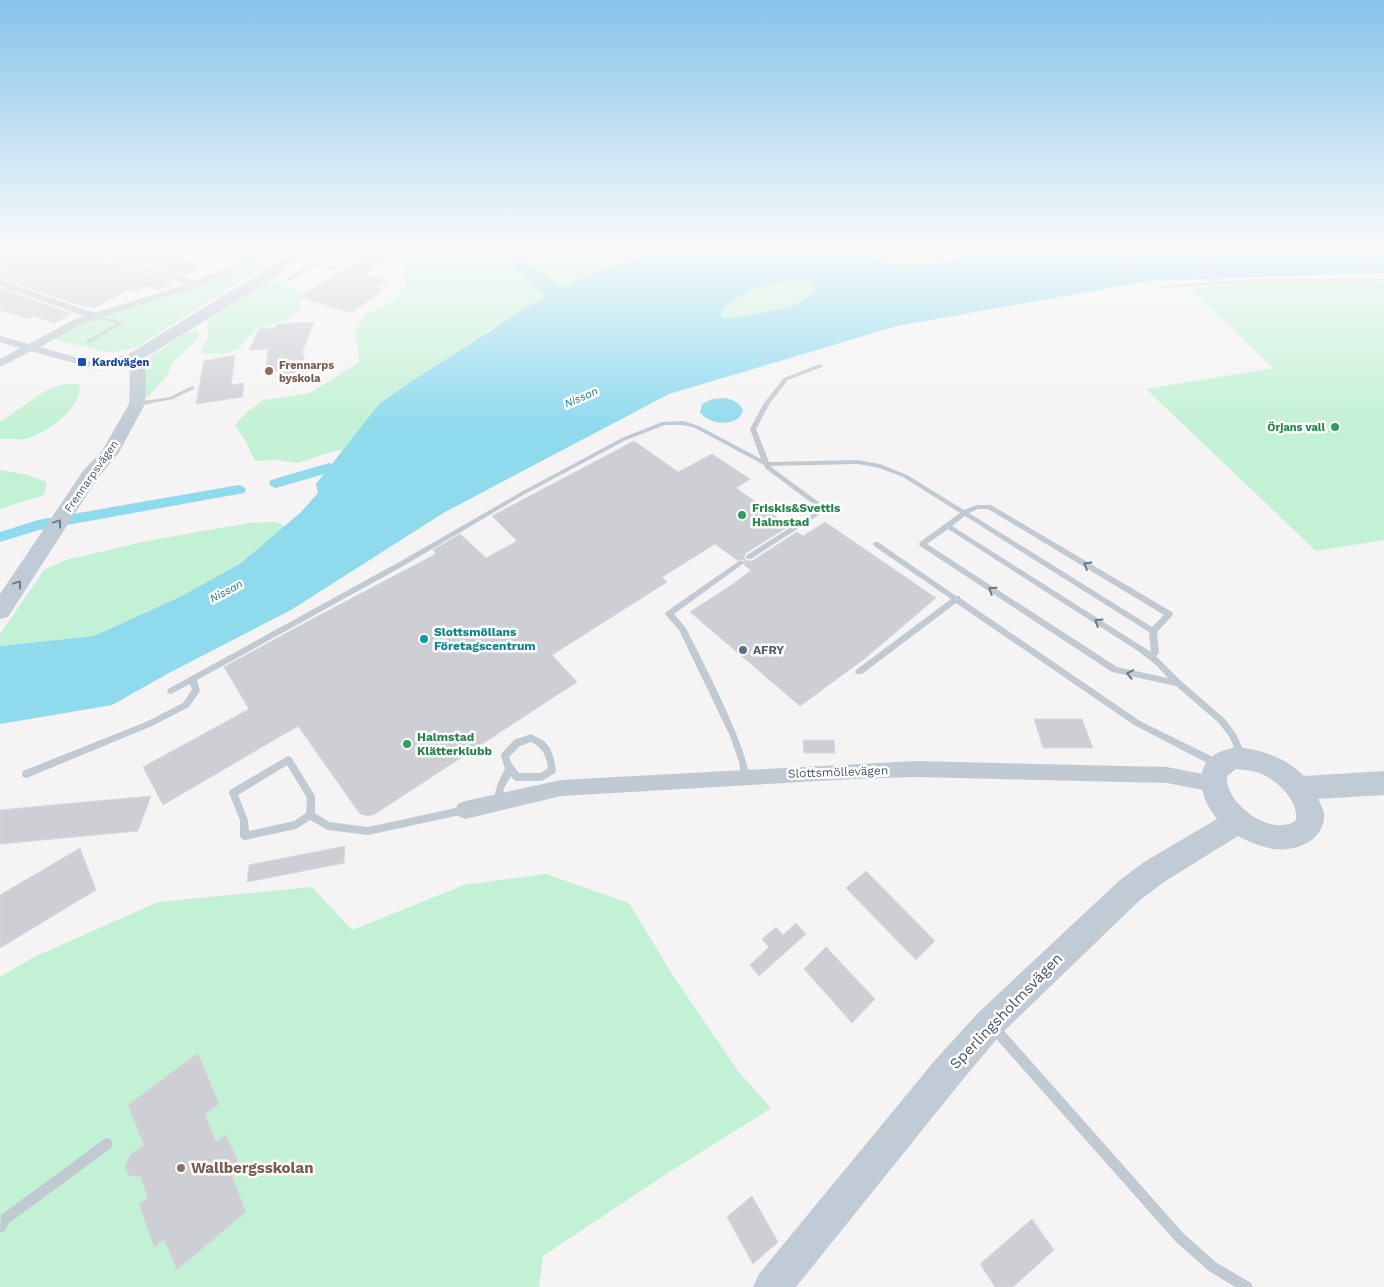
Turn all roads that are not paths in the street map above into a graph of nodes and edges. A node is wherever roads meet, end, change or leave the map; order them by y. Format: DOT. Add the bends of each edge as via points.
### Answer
graph roads {
  1 [pos="65,306"];
  2 [pos="128,306"];
  3 [pos="218,306"];
  4 [pos="93,316"];
  5 [pos="0,339"];
  6 [pos="88,342"];
  7 [pos="30,347"];
  8 [pos="135,357"];
  9 [pos="0,364"];
  10 [pos="820,366"];
  11 [pos="192,388"];
  12 [pos="136,404"];
  13 [pos="767,464"];
  14 [pos="965,514"];
  15 [pos="948,526"];
  16 [pos="876,544"];
  17 [pos="748,557"];
  18 [pos="741,563"];
  19 [pos="957,598"];
  20 [pos="0,611"];
  21 [pos="1153,631"];
  22 [pos="1150,656"];
  23 [pos="859,672"];
  24 [pos="193,678"];
  25 [pos="1178,683"];
  26 [pos="171,692"];
  27 [pos="510,769"];
  28 [pos="1225,769"];
  29 [pos="26,774"];
  30 [pos="745,776"];
  31 [pos="1384,782"];
  32 [pos="1300,788"];
  33 [pos="498,803"];
  34 [pos="465,810"];
  35 [pos="310,815"];
  36 [pos="1238,821"];
  37 [pos="990,1023"];
  38 [pos="107,1144"];
  39 [pos="0,1227"];
  40 [pos="772,1287"];
  41 [pos="1247,1287"];
  1 -- 4 [label="street"];
  2 -- 4 [label="street"];
  3 -- 8 [label="street"];
  4 -- 6 [label="lane" via="121,323"];
  4 -- 7 [label="street"];
  5 -- 7 [label="street"];
  7 -- 8 [label="street" via="88,364"];
  7 -- 9 [label="street"];
  8 -- 12 [label="street, Frennarpsvägen" via="138,374"];
  10 -- 13 [label="lane" via="786,379 767,403 753,429"];
  11 -- 12 [label="lane" via="171,398"];
  20 -- 12 [label="street, Frennarpsvägen, one-way" via="90,474 110,454"];
  13 -- 14 [label="lane" via="858,462 880,466 905,476"];
  13 -- 17 [label="lane" via="768,468 825,509"];
  13 -- 24 [label="lane" via="697,427 664,423 624,439 523,493"];
  14 -- 15 [label="lane"];
  14 -- 21 [label="lane"];
  21 -- 14 [label="lane, one-way" via="1168,614 989,507 977,507"];
  22 -- 15 [label="lane, one-way"];
  25 -- 15 [label="lane, one-way" via="1114,670 922,544"];
  16 -- 19 [label="lane"];
  18 -- 30 [label="lane" via="669,614 682,628 734,736"];
  19 -- 23 [label="lane"];
  19 -- 28 [label="lane" via="1137,723"];
  21 -- 22 [label="lane" via="1155,653"];
  22 -- 25 [label="lane"];
  24 -- 26 [label="lane"];
  24 -- 29 [label="lane" via="196,691 186,706 132,732"];
  25 -- 28 [label="lane" via="1222,720 1233,736"];
  27 -- 27 [label="lane" via="517,776 542,777 552,770 543,743 531,738 517,744 505,756"];
  27 -- 33 [label="lane" via="500,788"];
  28 -- 30 [label="street, Slottsmöllevägen" via="1167,776 915,769"];
  28 -- 32 [label="street" via="1269,764"];
  28 -- 36 [label="street" via="1219,800"];
  30 -- 33 [label="street, Slottsmöllevägen" via="560,788"];
  31 -- 32 [label="street"];
  32 -- 36 [label="street" via="1308,802 1310,816 1307,827 1297,835 1282,838 1264,834"];
  33 -- 34 [label="street, Slottsmöllevägen"];
  34 -- 35 [label="lane" via="368,831 328,826"];
  35 -- 35 [label="lane" via="296,825 245,836 244,820 233,793 288,760 311,797"];
  36 -- 37 [label="street, Sperlingsholmsvägen" via="1130,890"];
  37 -- 40 [label="street, Sperlingsholmsvägen"];
  37 -- 41 [label="lane" via="1180,1238 1213,1267"];
  38 -- 39 [label="lane" via="4,1219"];
}
